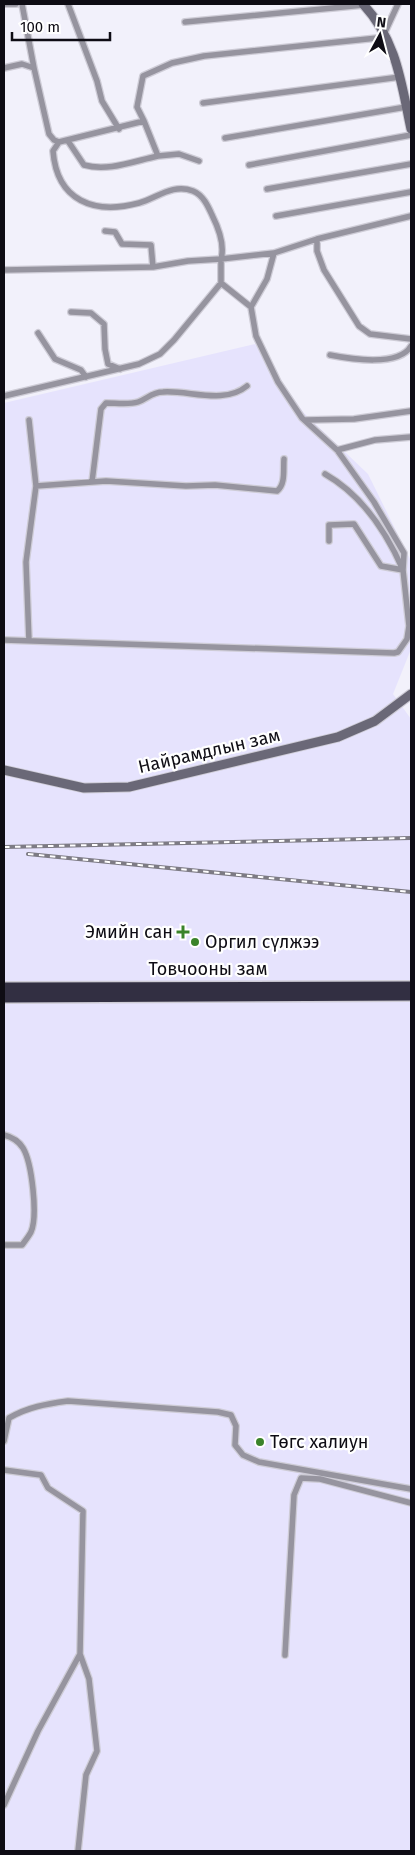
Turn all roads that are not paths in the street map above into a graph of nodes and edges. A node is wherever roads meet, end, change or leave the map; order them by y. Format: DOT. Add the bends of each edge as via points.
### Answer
graph roads {
  1 [pos="4,4"];
  2 [pos="16,4"];
  3 [pos="22,4"];
  4 [pos="68,4"];
  5 [pos="364,4"];
  6 [pos="398,4"];
  7 [pos="185,22"];
  8 [pos="386,34"];
  9 [pos="4,68"];
  10 [pos="34,68"];
  11 [pos="400,77"];
  12 [pos="203,103"];
  13 [pos="406,107"];
  14 [pos="144,121"];
  15 [pos="119,129"];
  16 [pos="411,130"];
  17 [pos="411,135"];
  18 [pos="225,138"];
  19 [pos="68,141"];
  20 [pos="59,142"];
  21 [pos="158,156"];
  22 [pos="199,161"];
  23 [pos="411,164"];
  24 [pos="249,165"];
  25 [pos="268,189"];
  26 [pos="411,192"];
  27 [pos="276,216"];
  28 [pos="411,216"];
  29 [pos="105,232"];
  30 [pos="317,239"];
  31 [pos="274,253"];
  32 [pos="221,259"];
  33 [pos="153,267"];
  34 [pos="4,270"];
  35 [pos="222,283"];
  36 [pos="251,307"];
  37 [pos="71,312"];
  38 [pos="38,333"];
  39 [pos="411,339"];
  40 [pos="411,346"];
  41 [pos="330,355"];
  42 [pos="120,369"];
  43 [pos="86,376"];
  44 [pos="247,386"];
  45 [pos="4,396"];
  46 [pos="411,411"];
  47 [pos="29,420"];
  48 [pos="306,420"];
  49 [pos="411,437"];
  50 [pos="337,450"];
  51 [pos="284,459"];
  52 [pos="324,474"];
  53 [pos="92,482"];
  54 [pos="36,486"];
  55 [pos="329,542"];
  56 [pos="403,570"];
  57 [pos="4,640"];
  58 [pos="29,641"];
  59 [pos="411,694"];
  60 [pos="4,770"];
  61 [pos="411,987"];
  62 [pos="4,988"];
  63 [pos="411,995"];
  64 [pos="4,997"];
  65 [pos="4,1135"];
  66 [pos="4,1246"];
  67 [pos="4,1441"];
  68 [pos="4,1470"];
  69 [pos="411,1489"];
  70 [pos="411,1503"];
  71 [pos="80,1654"];
  72 [pos="285,1655"];
  73 [pos="4,1805"];
  74 [pos="78,1851"];
  1 -- 2 [label="street"];
  3 -- 10 [label="street"];
  4 -- 15 [label="street" via="102,101"];
  5 -- 7 [label="street"];
  5 -- 8 [label="main road"];
  6 -- 8 [label="street"];
  8 -- 11 [label="main road"];
  8 -- 14 [label="street" via="204,56 172,64 143,76 137,107"];
  9 -- 10 [label="street" via="22,64"];
  10 -- 20 [label="street" via="49,134"];
  11 -- 12 [label="street"];
  11 -- 13 [label="main road"];
  13 -- 16 [label="main road"];
  13 -- 18 [label="street"];
  14 -- 15 [label="street"];
  14 -- 21 [label="street"];
  15 -- 19 [label="street"];
  17 -- 24 [label="street"];
  19 -- 20 [label="street"];
  19 -- 21 [label="street" via="84,165 91,167 115,166"];
  20 -- 32 [label="street" via="53,151 61,182 74,196 93,206 138,203 181,189 200,195 215,222 221,243"];
  21 -- 22 [label="street" via="179,154"];
  23 -- 25 [label="street"];
  26 -- 27 [label="street"];
  28 -- 30 [label="street"];
  29 -- 33 [label="street" via="115,232 122,244 151,245"];
  30 -- 31 [label="street"];
  30 -- 39 [label="street" via="317,251 324,270 359,326 370,334"];
  31 -- 32 [label="street"];
  31 -- 36 [label="street" via="266,279"];
  32 -- 33 [label="street"];
  32 -- 35 [label="street"];
  33 -- 34 [label="street"];
  35 -- 36 [label="street"];
  35 -- 42 [label="street" via="160,354"];
  36 -- 48 [label="street" via="256,336 278,382"];
  37 -- 42 [label="street" via="92,313 104,324 108,364"];
  38 -- 43 [label="street" via="55,359 82,370"];
  40 -- 41 [label="street" via="404,354 372,361"];
  42 -- 43 [label="street"];
  43 -- 45 [label="street"];
  44 -- 53 [label="street" via="211,397 164,392 150,394 138,402 106,403 101,409"];
  46 -- 48 [label="street"];
  47 -- 54 [label="street"];
  48 -- 50 [label="street"];
  49 -- 50 [label="street" via="375,440"];
  50 -- 56 [label="street" via="374,502 401,548"];
  51 -- 53 [label="street" via="282,486 277,490"];
  52 -- 56 [label="street" via="344,485 362,502"];
  53 -- 54 [label="street"];
  54 -- 58 [label="street" via="26,562"];
  55 -- 56 [label="street" via="329,525 354,524 381,566"];
  56 -- 58 [label="street" via="409,626 407,639 394,653"];
  57 -- 58 [label="street"];
  59 -- 60 [label="main road, Найрамдлын зам" via="374,721 338,737 129,787 84,788"];
  61 -- 62 [label="highway, Товчооны зам"];
  63 -- 64 [label="highway, Товчооны зам"];
  65 -- 66 [label="street" via="12,1137 22,1147 28,1160 33,1190 32,1230 22,1245"];
  67 -- 69 [label="street" via="8,1418 23,1410 53,1403 68,1401 218,1412 231,1415 236,1426 235,1445 243,1454 259,1462"];
  68 -- 71 [label="street" via="41,1475 48,1488 82,1511"];
  70 -- 72 [label="street" via="320,1479 301,1478 294,1495"];
  71 -- 73 [label="street" via="38,1731"];
  71 -- 74 [label="street" via="89,1679 97,1751 86,1775"];
}
